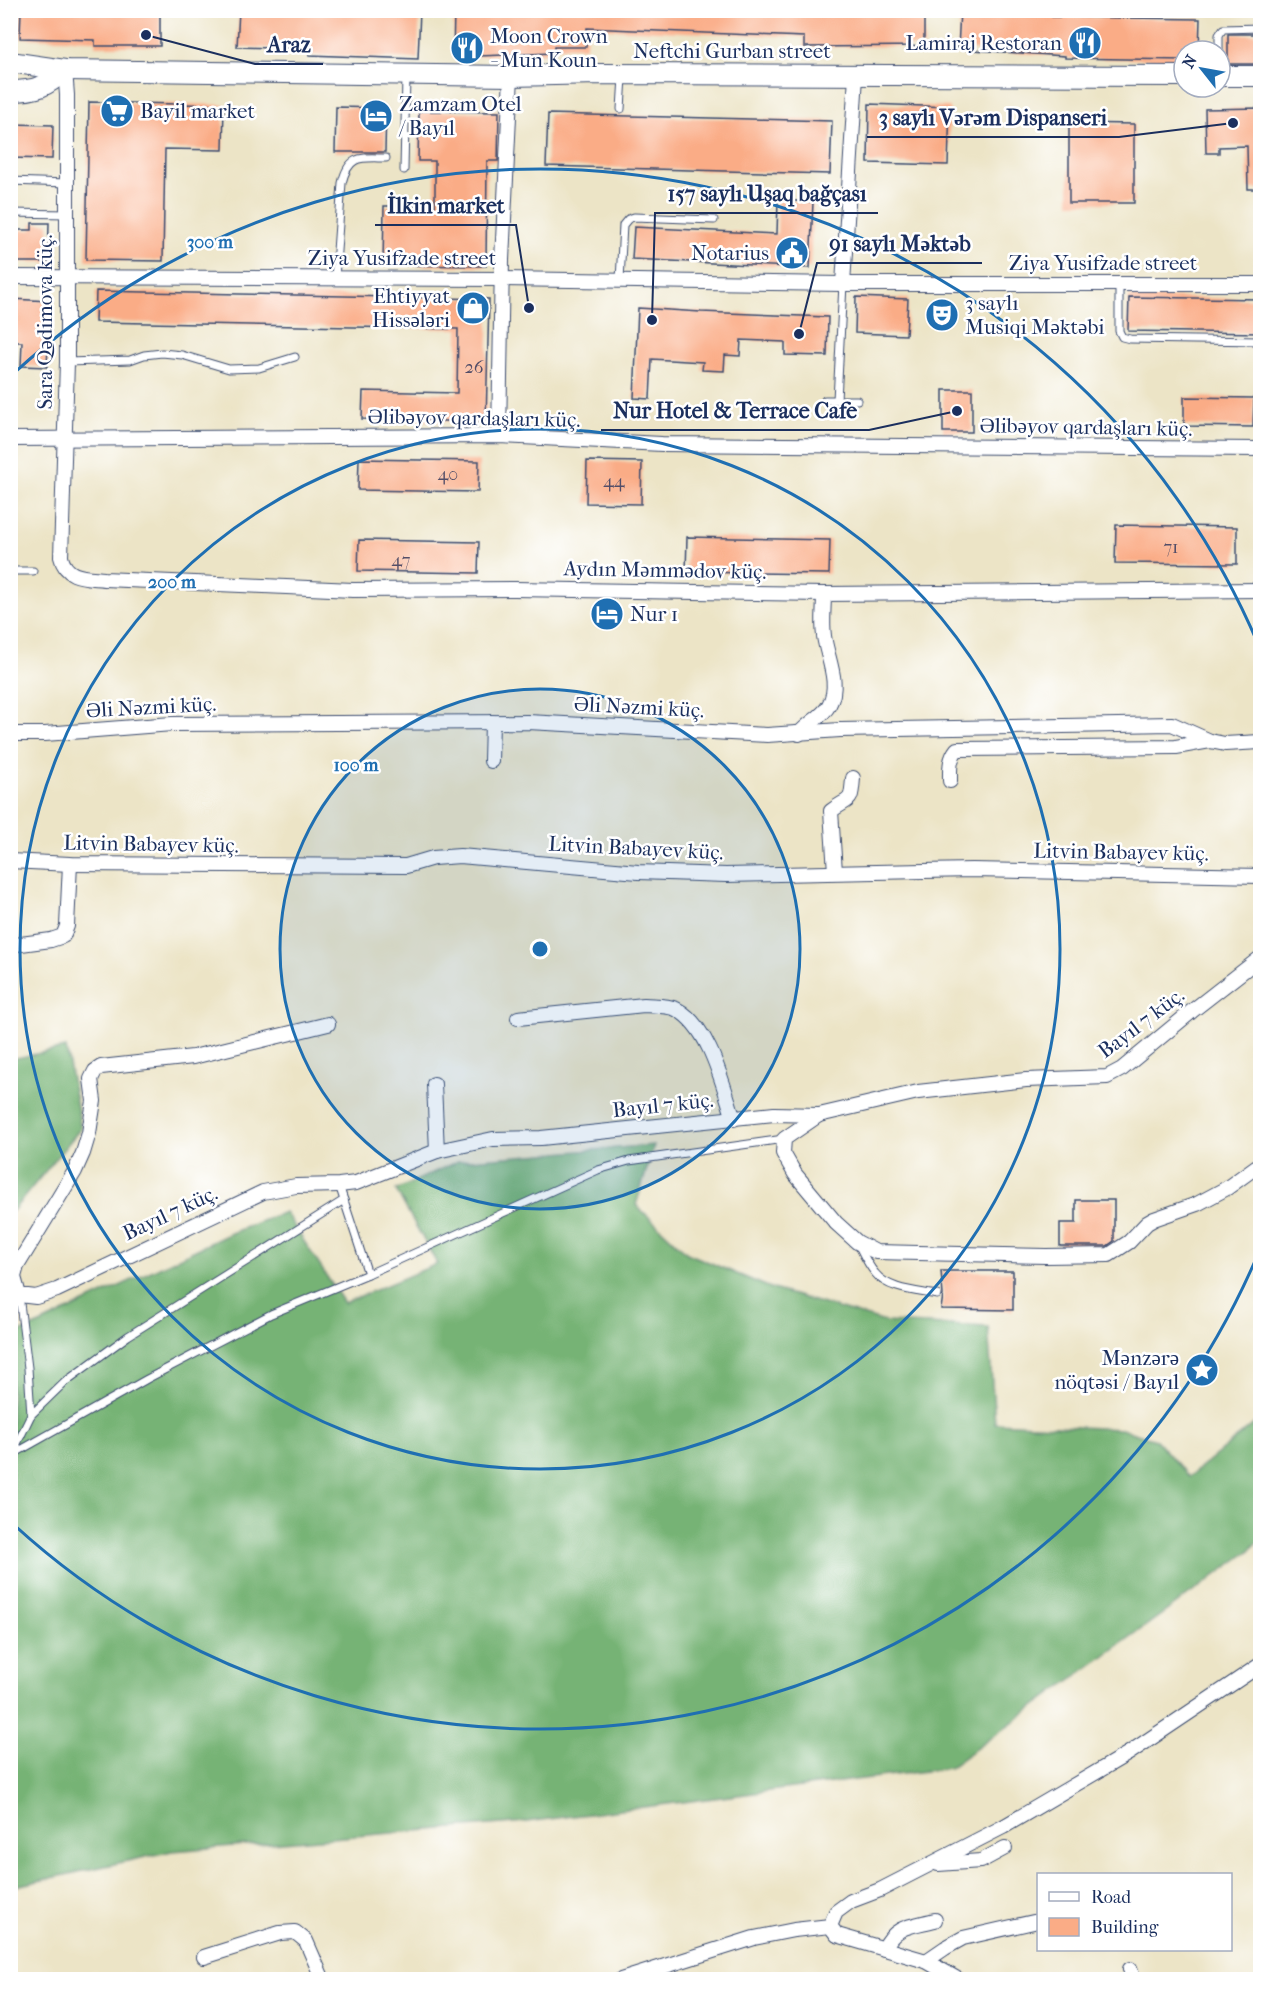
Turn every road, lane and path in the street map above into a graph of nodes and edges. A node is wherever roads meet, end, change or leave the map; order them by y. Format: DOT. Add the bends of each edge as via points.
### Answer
graph roads {
  1 [pos="1260,28"];
  2 [pos="1219,39"];
  3 [pos="10,62"];
  4 [pos="64,70"];
  5 [pos="406,75"];
  6 [pos="623,75"];
  7 [pos="1260,75"];
  8 [pos="512,76"];
  9 [pos="856,76"];
  10 [pos="1172,76"];
  11 [pos="1232,76"];
  12 [pos="10,91"];
  13 [pos="621,109"];
  14 [pos="386,158"];
  15 [pos="404,170"];
  16 [pos="10,181"];
  17 [pos="68,183"];
  18 [pos="10,213"];
  19 [pos="67,214"];
  20 [pos="714,220"];
  21 [pos="10,277"];
  22 [pos="67,277"];
  23 [pos="335,278"];
  24 [pos="503,279"];
  25 [pos="620,280"];
  26 [pos="843,284"];
  27 [pos="1119,284"];
  28 [pos="1260,284"];
  29 [pos="1260,341"];
  30 [pos="295,357"];
  31 [pos="67,362"];
  32 [pos="825,400"];
  33 [pos="837,400"];
  34 [pos="857,400"];
  35 [pos="500,436"];
  36 [pos="10,438"];
  37 [pos="65,438"];
  38 [pos="1260,449"];
  39 [pos="10,571"];
  40 [pos="33,571"];
  41 [pos="69,573"];
  42 [pos="1260,590"];
  43 [pos="824,594"];
  44 [pos="492,722"];
  45 [pos="10,734"];
  46 [pos="799,734"];
  47 [pos="1210,741"];
  48 [pos="1260,742"];
  49 [pos="491,761"];
  50 [pos="853,778"];
  51 [pos="950,781"];
  52 [pos="10,861"];
  53 [pos="70,864"];
  54 [pos="835,872"];
  55 [pos="1260,876"];
  56 [pos="21,945"];
  57 [pos="1260,958"];
  58 [pos="518,1018"];
  59 [pos="327,1024"];
  60 [pos="434,1084"];
  61 [pos="819,1115"];
  62 [pos="734,1119"];
  63 [pos="784,1139"];
  64 [pos="437,1151"];
  65 [pos="1260,1164"];
  66 [pos="339,1185"];
  67 [pos="344,1200"];
  68 [pos="857,1242"];
  69 [pos="368,1274"];
  70 [pos="19,1295"];
  71 [pos="937,1295"];
  72 [pos="31,1415"];
  73 [pos="11,1456"];
  74 [pos="1260,1665"];
  75 [pos="1005,1848"];
  76 [pos="933,1864"];
  77 [pos="935,1920"];
  78 [pos="1037,1921"];
  79 [pos="830,1926"];
  80 [pos="884,1948"];
  81 [pos="204,1957"];
  82 [pos="926,1961"];
  83 [pos="323,1980"];
  84 [pos="621,1980"];
  85 [pos="958,1980"];
  1 -- 2 [label="lane" via="1223,29"];
  3 -- 4 [label="street, Neftchi Gurban street"];
  4 -- 5 [label="street, Neftchi Gurban street"];
  4 -- 12 [label="street" via="42,87"];
  4 -- 17 [label="street, Sara Qədimova küç."];
  5 -- 8 [label="street, Neftchi Gurban street"];
  5 -- 15 [label="lane"];
  6 -- 8 [label="street, Neftchi Gurban street"];
  6 -- 9 [label="street, Neftchi Gurban street"];
  6 -- 13 [label="lane"];
  7 -- 11 [label="street"];
  8 -- 24 [label="street"];
  9 -- 10 [label="street, Neftchi Gurban street"];
  9 -- 26 [label="street"];
  14 -- 23 [label="lane" via="357,158 344,174"];
  16 -- 17 [label="lane"];
  17 -- 19 [label="street, Sara Qədimova küç."];
  18 -- 19 [label="lane"];
  19 -- 22 [label="street, Sara Qədimova küç."];
  20 -- 25 [label="lane" via="628,219 623,225"];
  21 -- 22 [label="street, Ziya Yusifzade street"];
  22 -- 23 [label="street, Ziya Yusifzade street"];
  22 -- 31 [label="street, Sara Qədimova küç."];
  23 -- 24 [label="street, Ziya Yusifzade street"];
  24 -- 25 [label="street, Ziya Yusifzade street"];
  24 -- 35 [label="street"];
  25 -- 26 [label="street, Ziya Yusifzade street"];
  26 -- 27 [label="street, Ziya Yusifzade street"];
  26 -- 33 [label="lane"];
  27 -- 28 [label="street, Ziya Yusifzade street"];
  27 -- 29 [label="lane" via="1122,337"];
  30 -- 31 [label="lane" via="259,368 229,369 162,353 130,360"];
  31 -- 37 [label="street, Sara Qədimova küç."];
  32 -- 33 [label="lane"];
  33 -- 34 [label="lane"];
  35 -- 37 [label="street, Əlibəyov qardaşları küç."];
  35 -- 38 [label="street, Əlibəyov qardaşları küç." via="662,444"];
  36 -- 37 [label="street, Əlibəyov qardaşları küç."];
  37 -- 41 [label="street, Sara Qədimova küç." via="61,557"];
  39 -- 40 [label="lane"];
  41 -- 43 [label="street, Aydın Məmmədov küç." via="104,579 353,590"];
  42 -- 43 [label="street, Aydın Məmmədov küç."];
  43 -- 46 [label="street" via="824,636 834,687 823,714"];
  44 -- 45 [label="street, Əli Nəzmi küç." via="172,724"];
  44 -- 46 [label="street, Əli Nəzmi küç." via="746,735"];
  44 -- 49 [label="street"];
  46 -- 47 [label="street, Əli Nəzmi küç." via="1172,723"];
  47 -- 48 [label="street, Əli Nəzmi küç."];
  47 -- 51 [label="street" via="1176,747 957,749 952,755"];
  50 -- 54 [label="street" via="852,797 831,810"];
  52 -- 53 [label="street, Litvin Babayev küç."];
  53 -- 54 [label="street, Litvin Babayev küç." via="406,866 460,856 638,872"];
  53 -- 56 [label="street" via="67,926 63,936"];
  54 -- 55 [label="street, Litvin Babayev küç." via="972,870"];
  57 -- 61 [label="street, Bayıl 7 küç." via="1107,1077 1026,1080 918,1092"];
  58 -- 62 [label="street" via="644,1005 674,1008 687,1016 707,1044"];
  59 -- 70 [label="street" via="193,1057 101,1067 95,1071 91,1079 94,1101 83,1154 17,1266 14,1277"];
  60 -- 64 [label="street"];
  61 -- 62 [label="street, Bayıl 7 küç." via="774,1114"];
  61 -- 63 [label="street, Bayıl 7 küç."];
  62 -- 64 [label="street, Bayıl 7 küç." via="493,1139"];
  63 -- 68 [label="street" via="783,1154 795,1174"];
  63 -- 69 [label="lane" via="629,1161 598,1170"];
  64 -- 66 [label="street, Bayıl 7 küç." via="356,1183"];
  65 -- 68 [label="street" via="1197,1204 1147,1223 1130,1242 1109,1255 894,1253 876,1252"];
  66 -- 67 [label="lane"];
  66 -- 70 [label="street, Bayıl 7 küç." via="263,1192 57,1290 36,1297"];
  67 -- 69 [label="lane"];
  67 -- 72 [label="lane" via="128,1336 64,1382"];
  68 -- 71 [label="lane" via="883,1281"];
  69 -- 73 [label="lane" via="270,1314"];
  70 -- 72 [label="lane"];
  72 -- 73 [label="lane"];
  74 -- 76 [label="street" via="1129,1753"];
  75 -- 76 [label="street" via="981,1861"];
  76 -- 79 [label="street" via="851,1901 836,1912"];
  77 -- 80 [label="street" via="900,1929 890,1936"];
  78 -- 82 [label="street" via="963,1938"];
  79 -- 80 [label="street" via="837,1935"];
  79 -- 84 [label="street" via="754,1938"];
  80 -- 82 [label="street"];
  81 -- 83 [label="street" via="279,1933 295,1932 306,1941"];
  82 -- 85 [label="street"];
}
